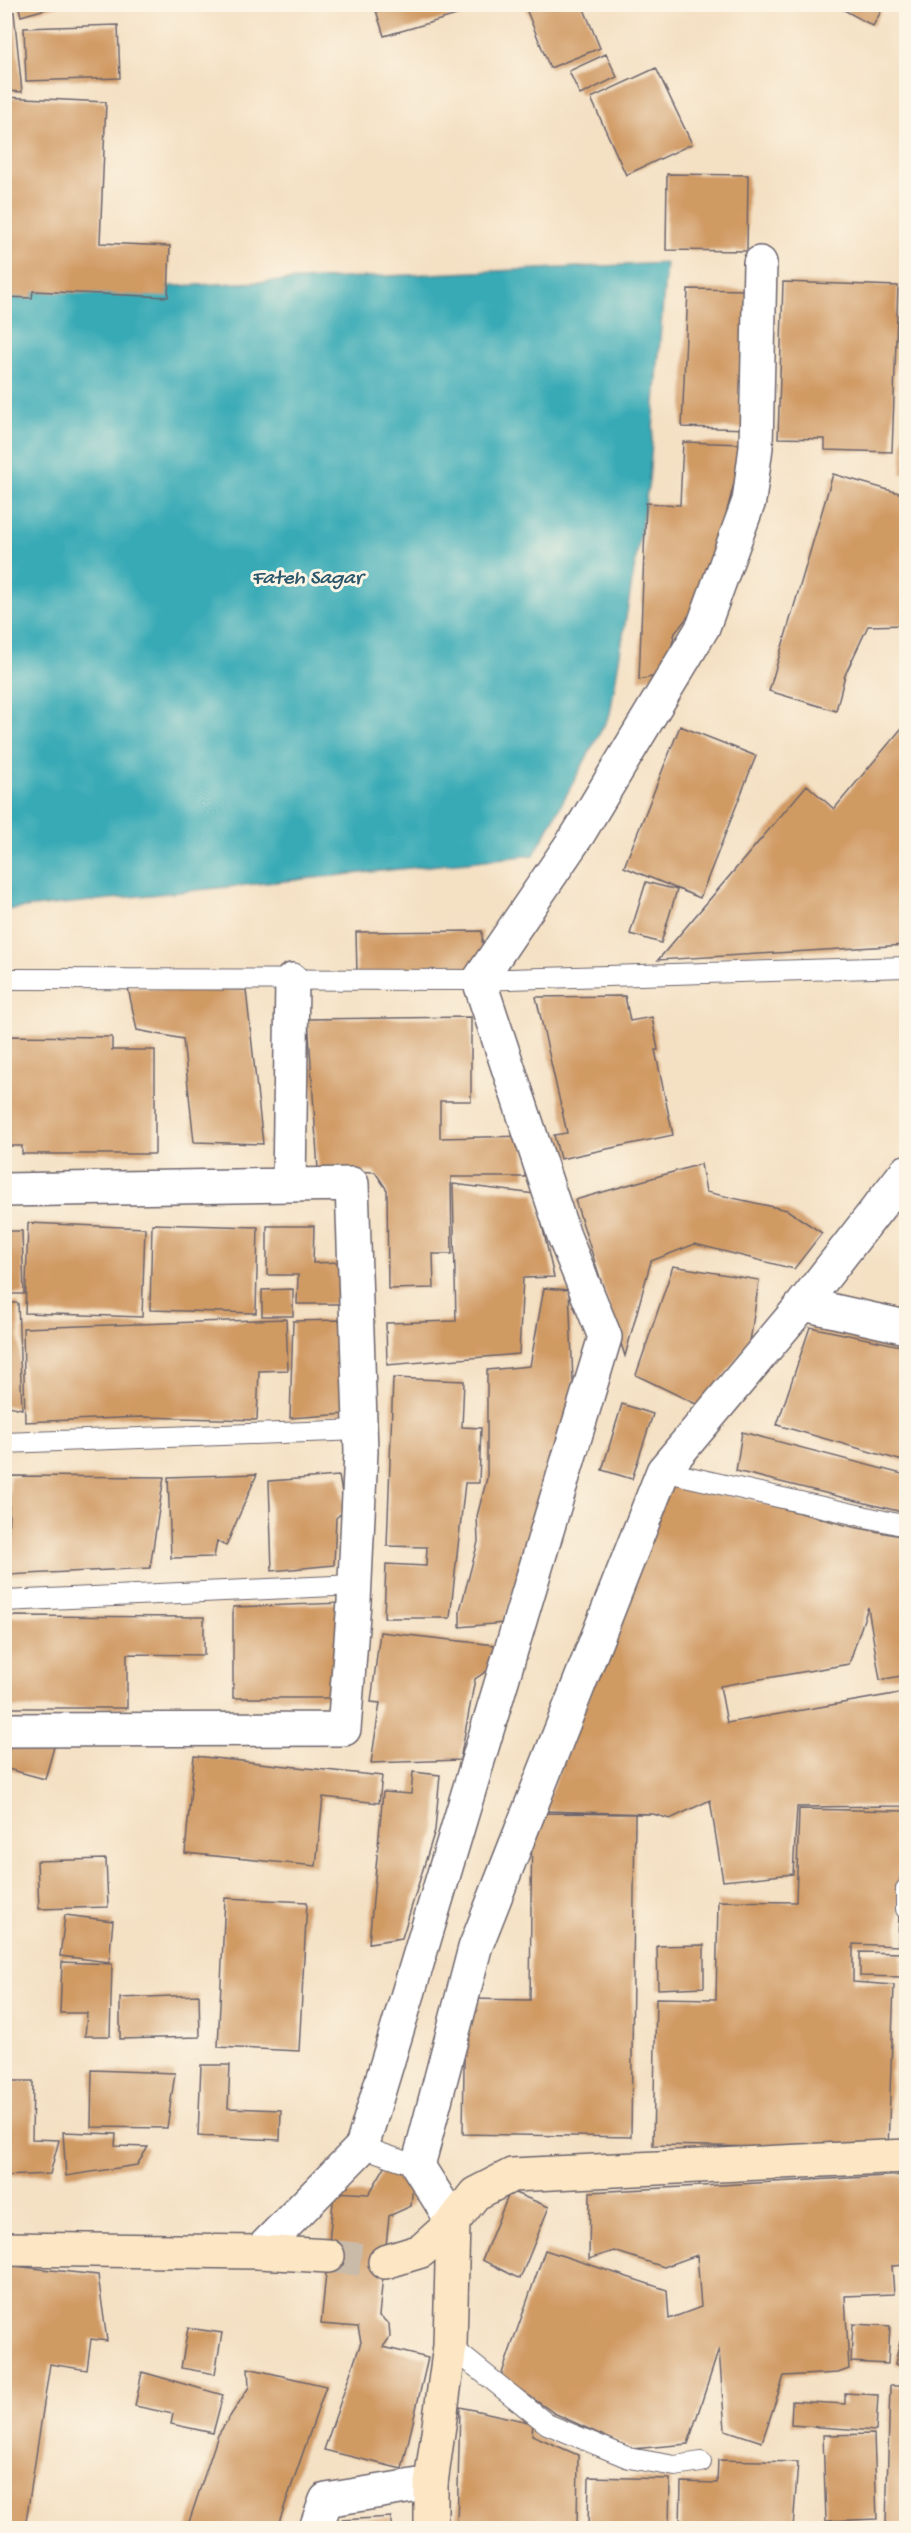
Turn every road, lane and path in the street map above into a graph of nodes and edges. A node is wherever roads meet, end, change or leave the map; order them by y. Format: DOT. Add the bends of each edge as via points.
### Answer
graph roads {
  1 [pos="760,262"];
  2 [pos="906,967"];
  3 [pos="4,979"];
  4 [pos="292,980"];
  5 [pos="479,981"];
  6 [pos="906,1172"];
  7 [pos="289,1185"];
  8 [pos="4,1191"];
  9 [pos="803,1304"];
  10 [pos="906,1327"];
  11 [pos="361,1430"];
  12 [pos="4,1443"];
  13 [pos="663,1471"];
  14 [pos="906,1526"];
  15 [pos="355,1584"];
  16 [pos="4,1601"];
  17 [pos="4,1730"];
  18 [pos="906,1889"];
  19 [pos="906,1909"];
  20 [pos="362,2147"];
  21 [pos="906,2156"];
  22 [pos="418,2166"];
  23 [pos="453,2222"];
  24 [pos="4,2249"];
  25 [pos="260,2252"];
  26 [pos="328,2256"];
  27 [pos="385,2262"];
  28 [pos="450,2346"];
  29 [pos="701,2462"];
  30 [pos="431,2483"];
  31 [pos="316,2529"];
  32 [pos="431,2529"];
  1 -- 5 [label="street" via="756,447 749,501 703,627 579,833"];
  2 -- 5 [label="lane"];
  3 -- 4 [label="lane"];
  4 -- 5 [label="lane"];
  4 -- 7 [label="street"];
  5 -- 20 [label="street" via="564,1236 605,1336"];
  6 -- 9 [label="street"];
  7 -- 8 [label="street"];
  7 -- 11 [label="street" via="352,1184"];
  9 -- 10 [label="street"];
  9 -- 13 [label="street"];
  11 -- 12 [label="lane"];
  11 -- 15 [label="street"];
  13 -- 14 [label="lane"];
  13 -- 22 [label="street" via="475,1948"];
  15 -- 16 [label="lane"];
  15 -- 17 [label="street" via="344,1729"];
  18 -- 19 [label="lane"];
  20 -- 22 [label="lane"];
  20 -- 25 [label="street"];
  21 -- 23 [label="street" via="512,2175 475,2194"];
  22 -- 23 [label="street"];
  23 -- 27 [label="street" via="421,2251"];
  23 -- 28 [label="street"];
  24 -- 25 [label="street"];
  25 -- 26 [label="street"];
  28 -- 29 [label="lane" via="547,2424 629,2458 675,2466"];
  28 -- 30 [label="street"];
  30 -- 31 [label="street" via="326,2500"];
  30 -- 32 [label="street"];
}
